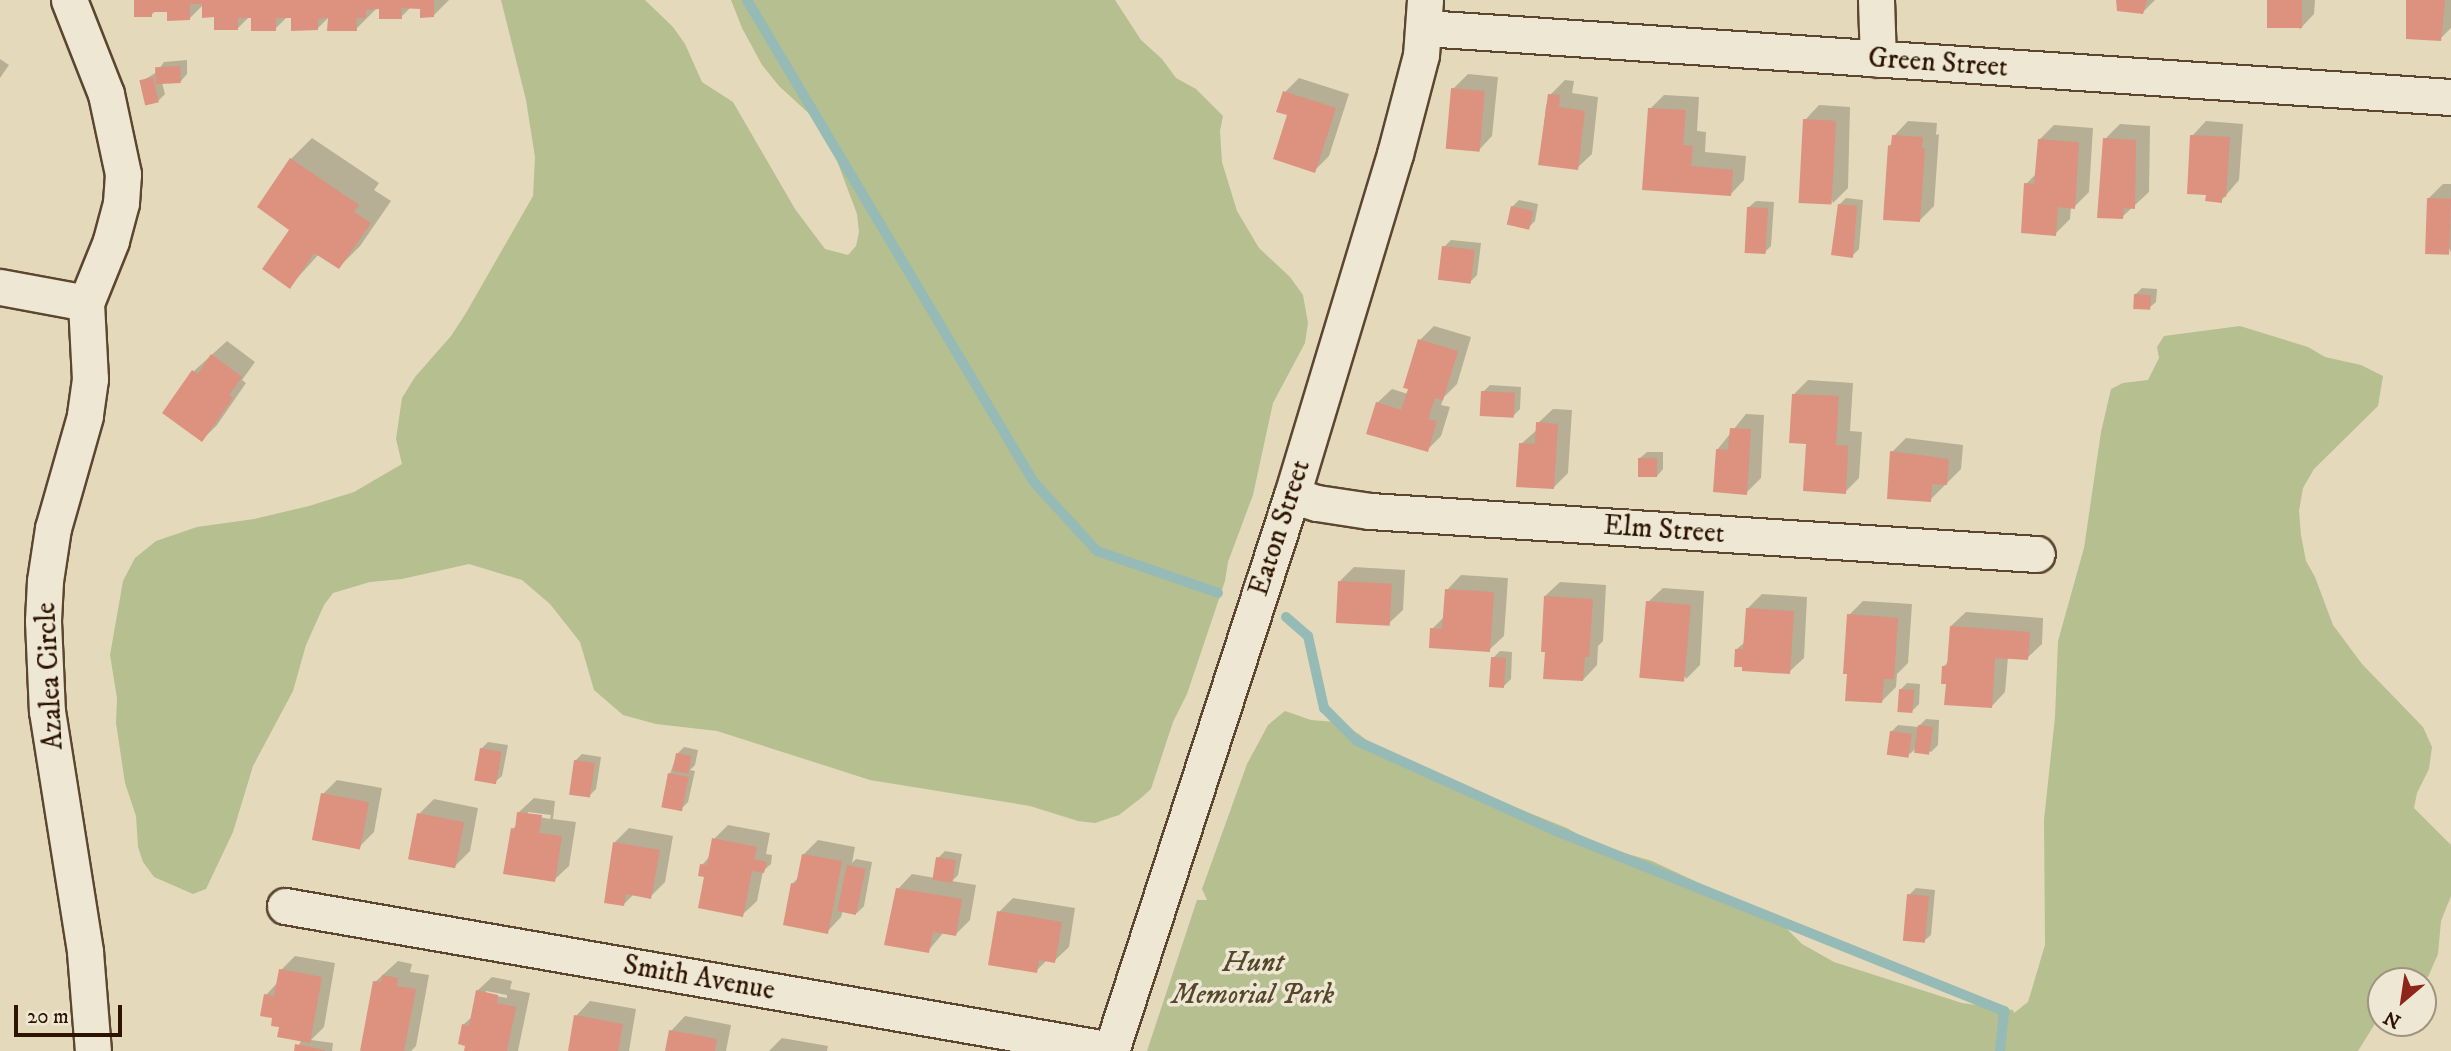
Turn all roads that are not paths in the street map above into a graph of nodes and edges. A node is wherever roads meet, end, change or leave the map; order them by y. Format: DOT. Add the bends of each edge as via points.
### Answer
graph roads {
  1 [pos="69,0"];
  2 [pos="1876,0"];
  3 [pos="1425,14"];
  4 [pos="1878,58"];
  5 [pos="2451,97"];
  6 [pos="0,287"];
  7 [pos="86,303"];
  8 [pos="1292,495"];
  9 [pos="2037,554"];
  10 [pos="285,906"];
  11 [pos="1112,1050"];
  12 [pos="93,1051"];
  1 -- 7 [label="street" via="106,94 123,174 111,241"];
  2 -- 4 [label="street"];
  3 -- 4 [label="street, Green Street"];
  3 -- 8 [label="street, Eaton Street" via="1415,87"];
  4 -- 5 [label="street, Green Street"];
  6 -- 7 [label="street"];
  7 -- 12 [label="street, Azalea Circle" via="88,392 49,549 43,665 85,952"];
  8 -- 9 [label="street, Elm Street" via="1370,511"];
  8 -- 11 [label="street, Eaton Street"];
  10 -- 11 [label="street, Smith Avenue"];
}
